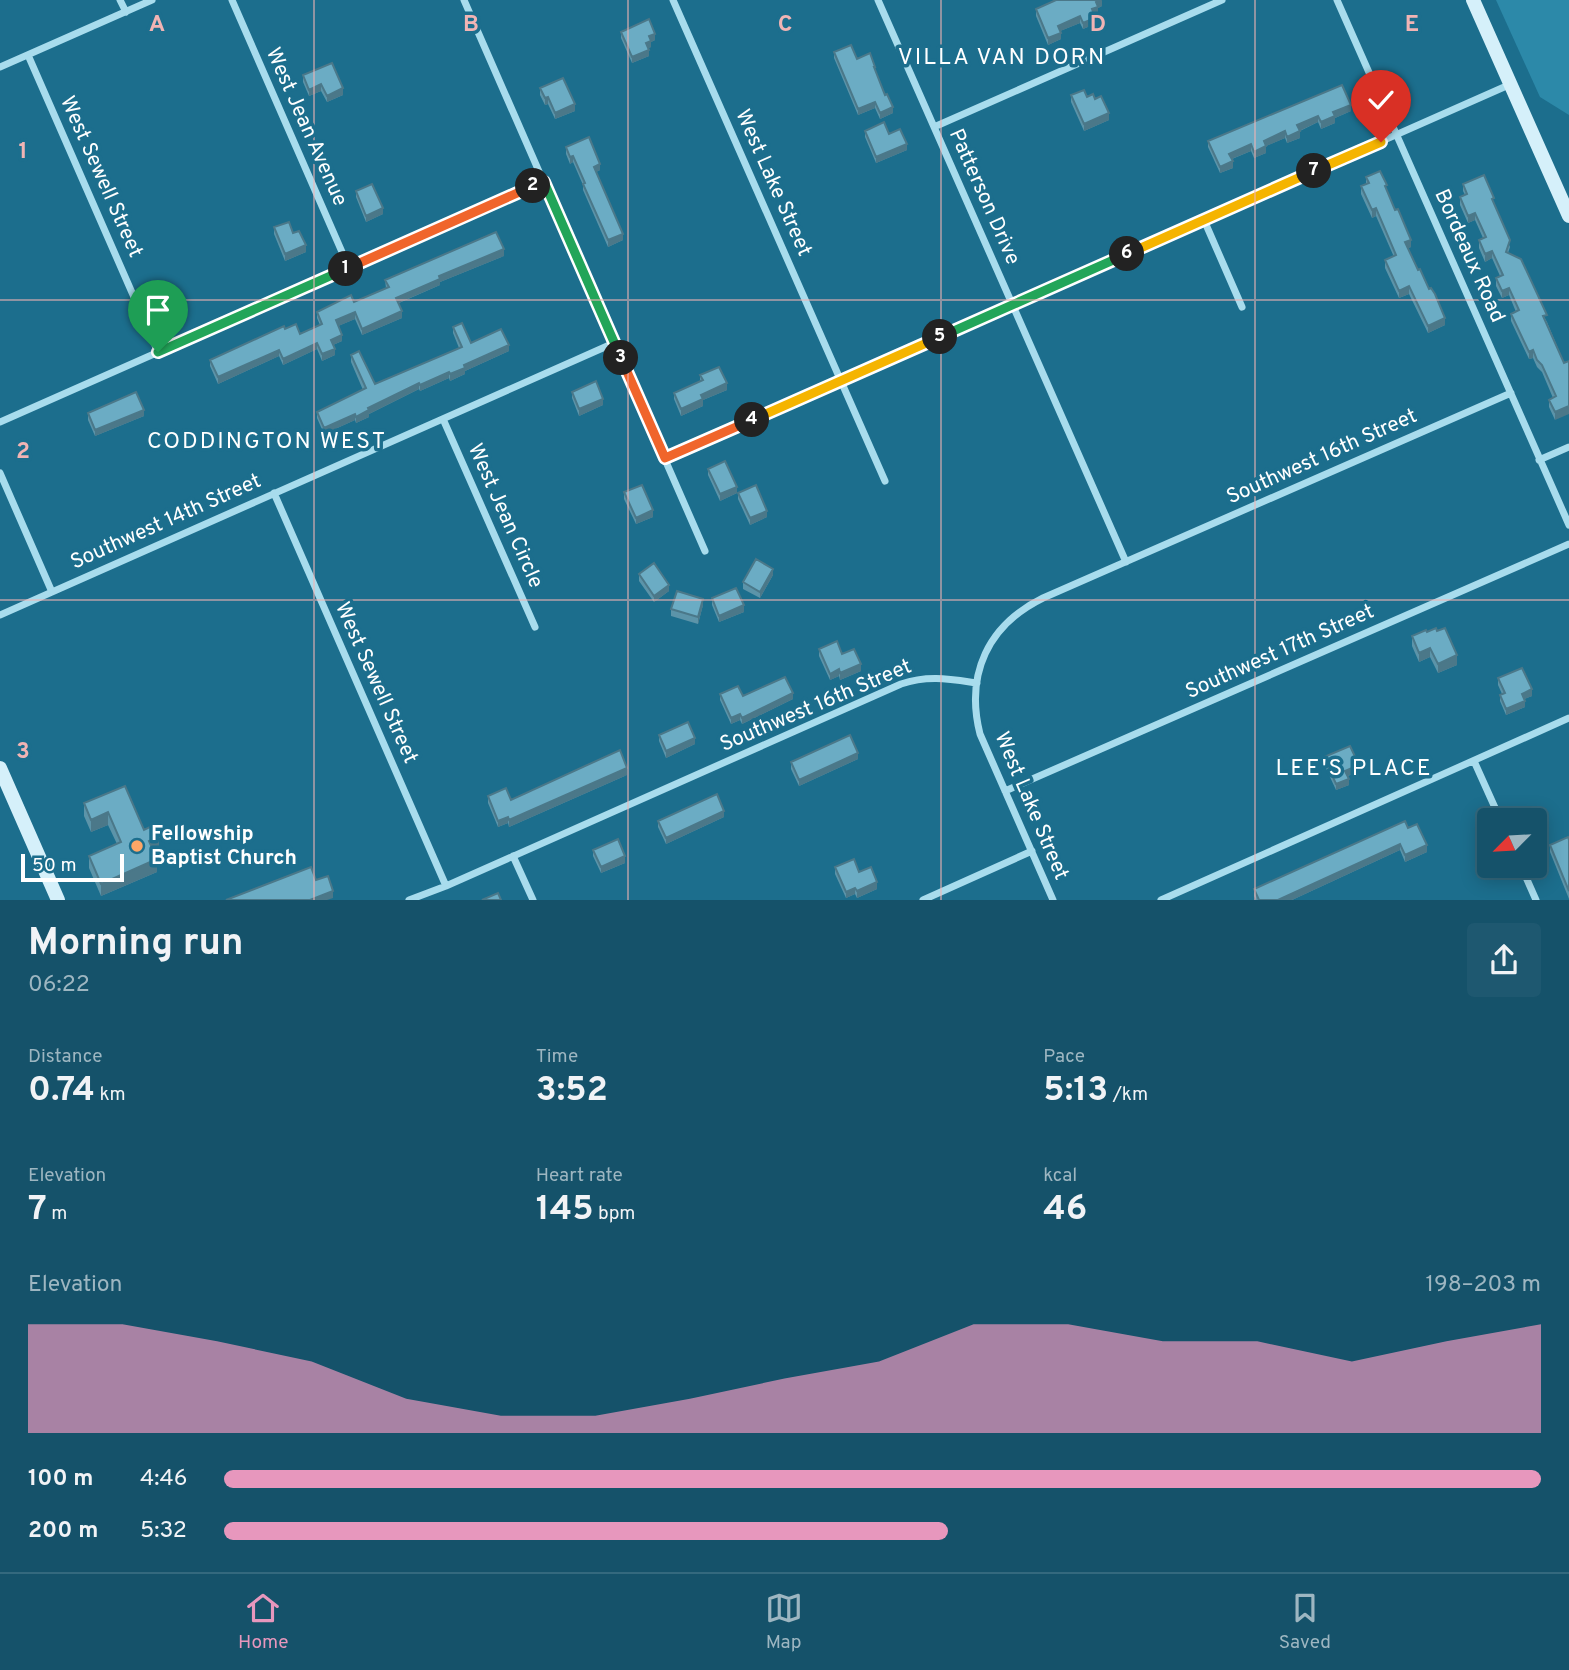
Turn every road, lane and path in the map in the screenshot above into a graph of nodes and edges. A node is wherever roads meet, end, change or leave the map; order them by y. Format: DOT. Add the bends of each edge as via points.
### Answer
graph roads {
  1 [pos="120,0"];
  2 [pos="152,0"];
  3 [pos="232,0"];
  4 [pos="464,0"];
  5 [pos="673,0"];
  6 [pos="878,0"];
  7 [pos="1222,0"];
  8 [pos="1337,0"];
  9 [pos="1474,0"];
  10 [pos="125,12"];
  11 [pos="28,55"];
  12 [pos="0,67"];
  13 [pos="1511,84"];
  14 [pos="934,127"];
  15 [pos="1396,135"];
  16 [pos="544,182"];
  17 [pos="1569,216"];
  18 [pos="1205,220"];
  19 [pos="349,268"];
  20 [pos="1012,305"];
  21 [pos="1242,307"];
  22 [pos="614,343"];
  23 [pos="158,352"];
  24 [pos="841,381"];
  25 [pos="1511,393"];
  26 [pos="443,419"];
  27 [pos="0,422"];
  28 [pos="1569,447"];
  29 [pos="665,458"];
  30 [pos="1539,460"];
  31 [pos="0,473"];
  32 [pos="885,481"];
  33 [pos="274,493"];
  34 [pos="1569,526"];
  35 [pos="1569,544"];
  36 [pos="705,551"];
  37 [pos="1126,562"];
  38 [pos="52,592"];
  39 [pos="0,615"];
  40 [pos="535,627"];
  41 [pos="976,683"];
  42 [pos="1569,718"];
  43 [pos="1474,761"];
  44 [pos="0,768"];
  45 [pos="1005,791"];
  46 [pos="1495,808"];
  47 [pos="1032,851"];
  48 [pos="513,856"];
  49 [pos="1526,878"];
  50 [pos="446,886"];
  51 [pos="58,900"];
  52 [pos="409,900"];
  53 [pos="533,900"];
  54 [pos="923,900"];
  55 [pos="1053,900"];
  56 [pos="1161,900"];
  57 [pos="1536,900"];
  1 -- 10 [label="street"];
  2 -- 10 [label="street"];
  3 -- 19 [label="street, West Jean Avenue"];
  4 -- 16 [label="street"];
  5 -- 24 [label="street, West Lake Street"];
  6 -- 14 [label="street, Patterson Drive"];
  7 -- 14 [label="street"];
  8 -- 15 [label="street, Bordeaux Road"];
  9 -- 13 [label="main road"];
  10 -- 11 [label="street"];
  11 -- 12 [label="street"];
  11 -- 23 [label="street, West Sewell Street"];
  13 -- 15 [label="street"];
  13 -- 17 [label="main road"];
  14 -- 20 [label="street, Patterson Drive"];
  15 -- 18 [label="street"];
  15 -- 25 [label="street, Bordeaux Road"];
  16 -- 19 [label="street"];
  16 -- 22 [label="street"];
  18 -- 20 [label="street"];
  18 -- 21 [label="street"];
  19 -- 23 [label="street"];
  20 -- 24 [label="street"];
  20 -- 37 [label="street, Patterson Drive"];
  22 -- 26 [label="street, Southwest 14th Street"];
  22 -- 29 [label="street"];
  23 -- 27 [label="street"];
  24 -- 29 [label="street"];
  24 -- 32 [label="street, West Lake Street"];
  25 -- 30 [label="street, Bordeaux Road"];
  25 -- 37 [label="street, Southwest 16th Street"];
  26 -- 33 [label="street, Southwest 14th Street"];
  26 -- 40 [label="street, West Jean Circle"];
  28 -- 30 [label="street"];
  29 -- 36 [label="street"];
  30 -- 34 [label="street, Bordeaux Road"];
  31 -- 38 [label="street"];
  33 -- 38 [label="street, Southwest 14th Street"];
  33 -- 50 [label="street, West Sewell Street"];
  35 -- 45 [label="street, Southwest 17th Street"];
  37 -- 41 [label="street, Southwest 16th Street" via="1043,598 1016,615 991,643"];
  38 -- 39 [label="street, Southwest 14th Street"];
  41 -- 45 [label="street, West Lake Street" via="981,734"];
  41 -- 48 [label="street, Southwest 16th Street" via="936,677 901,684"];
  42 -- 43 [label="street"];
  43 -- 46 [label="street"];
  43 -- 56 [label="street"];
  44 -- 51 [label="main road"];
  45 -- 47 [label="street, West Lake Street"];
  47 -- 54 [label="street"];
  47 -- 55 [label="street, West Lake Street"];
  48 -- 50 [label="street, Southwest 16th Street"];
  48 -- 53 [label="street"];
  49 -- 57 [label="street"];
  50 -- 52 [label="street, Southwest 16th Street"];
}
